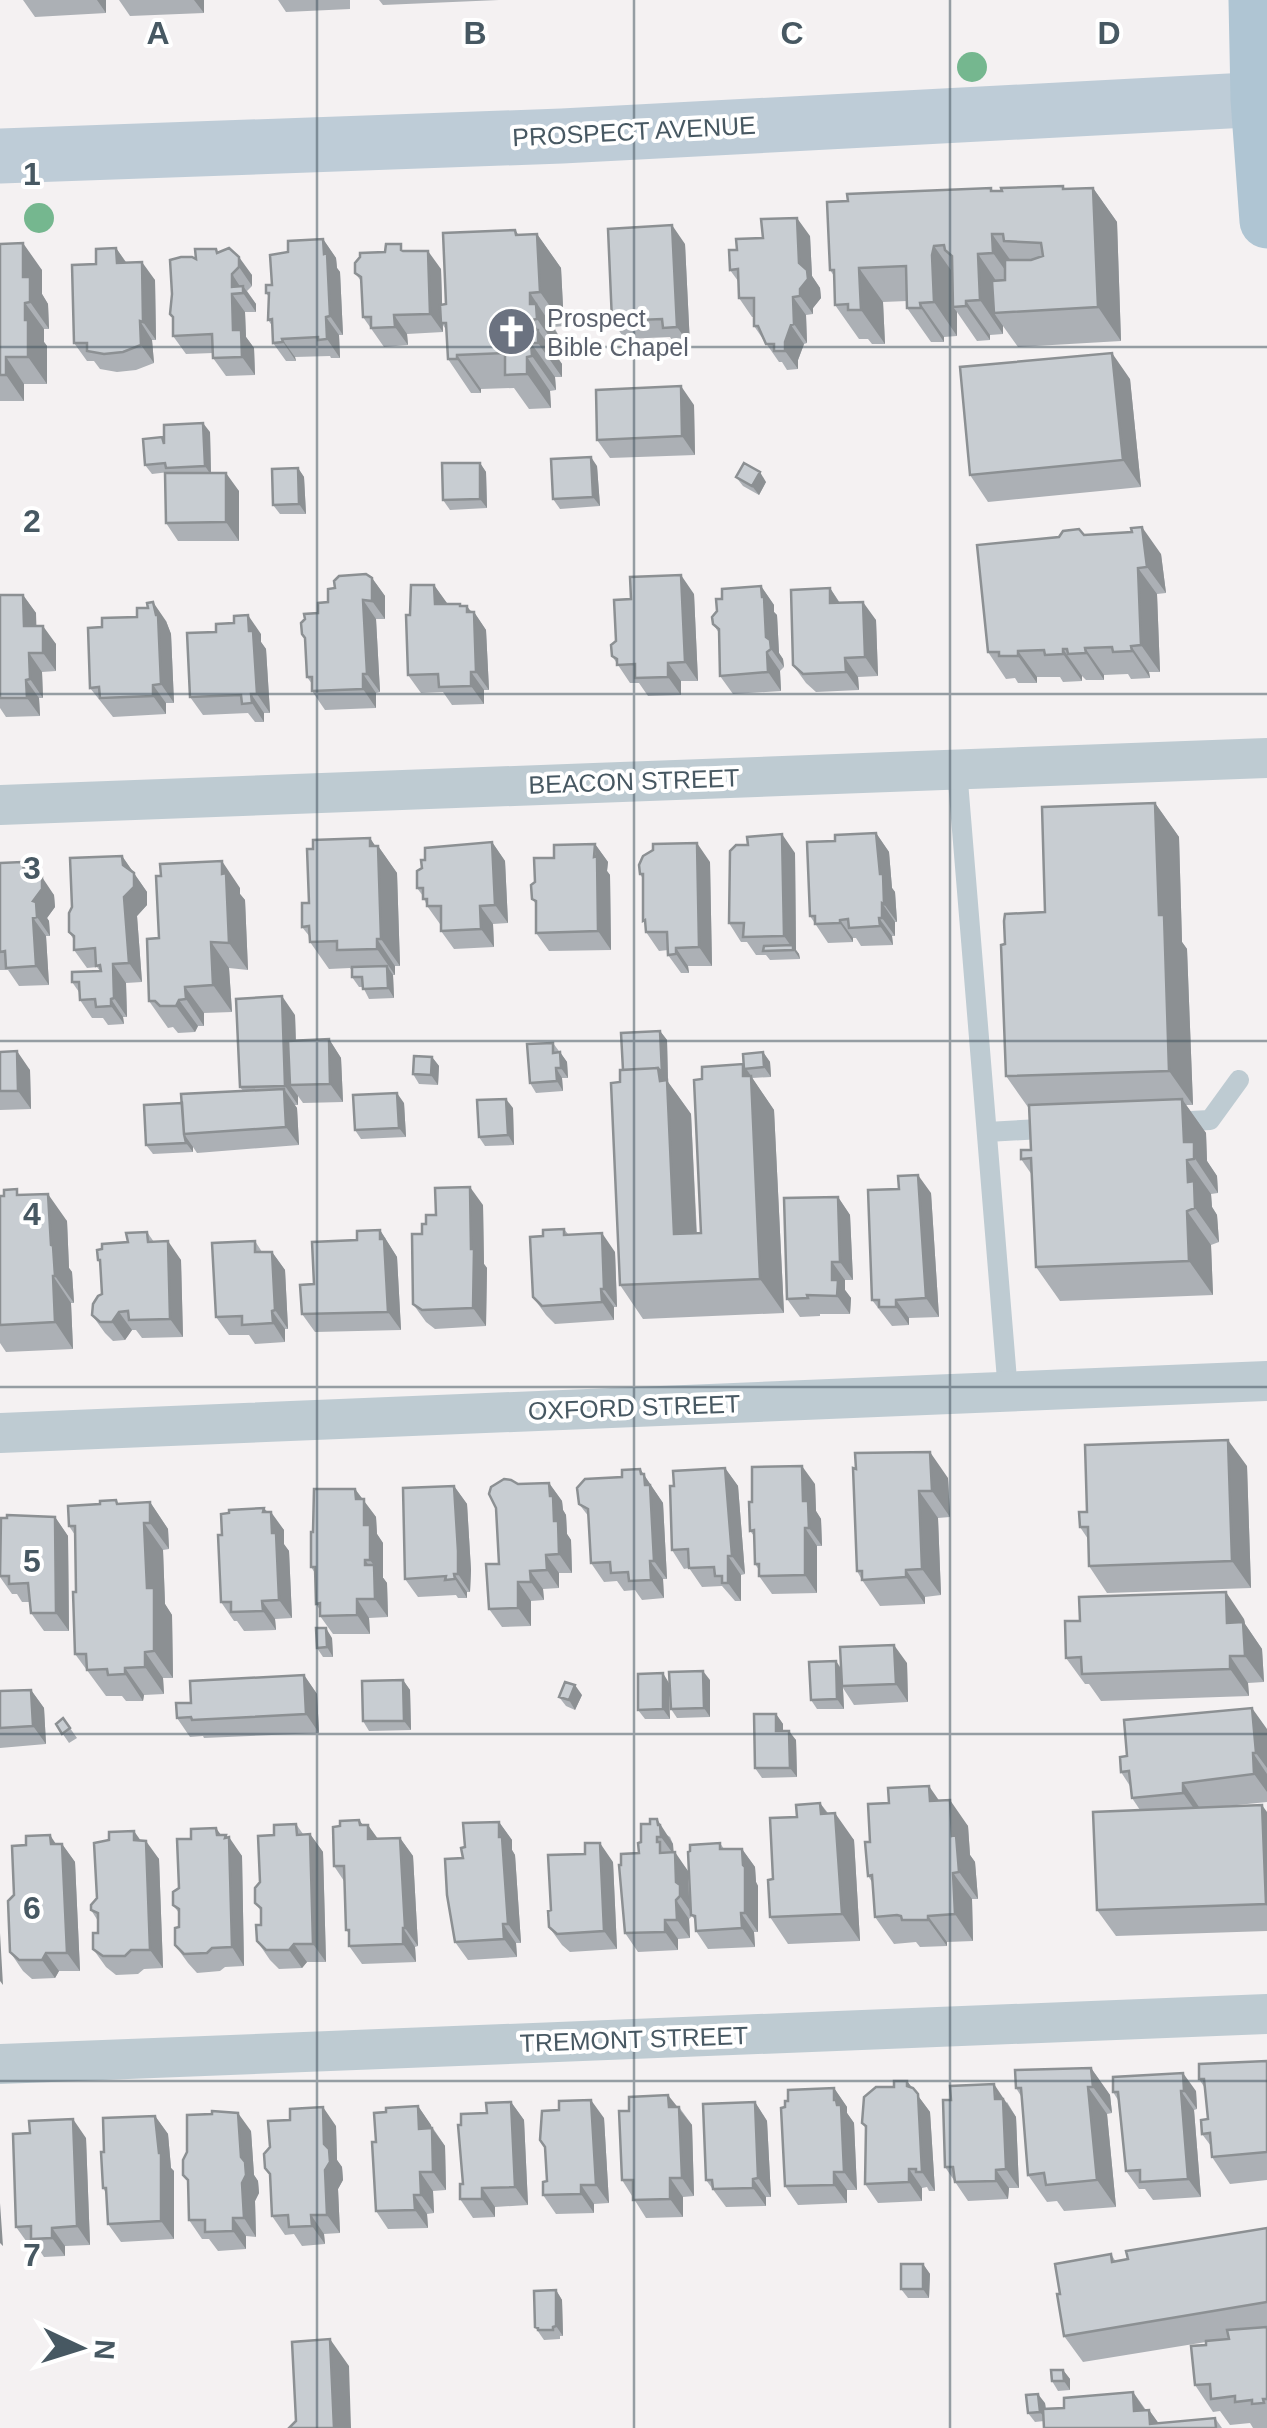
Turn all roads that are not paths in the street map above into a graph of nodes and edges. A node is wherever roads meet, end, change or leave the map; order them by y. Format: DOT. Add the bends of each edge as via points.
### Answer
graph roads {
  1 [pos="1256,0"];
  2 [pos="1262,99"];
  3 [pos="0,156"];
  4 [pos="1267,221"];
  5 [pos="1267,758"];
  6 [pos="957,769"];
  7 [pos="0,805"];
  8 [pos="1239,1080"];
  9 [pos="1154,1123"];
  10 [pos="1080,1127"];
  11 [pos="986,1132"];
  12 [pos="1267,1381"];
  13 [pos="1008,1392"];
  14 [pos="0,1433"];
  15 [pos="1267,2014"];
  16 [pos="0,2064"];
  1 -- 2 [label="main road"];
  2 -- 3 [label="main road, PROSPECT AVENUE" via="562,136"];
  2 -- 4 [label="main road"];
  5 -- 6 [label="street, BEACON STREET"];
  6 -- 7 [label="street, BEACON STREET"];
  6 -- 11 [label="lane"];
  8 -- 9 [label="lane" via="1210,1120"];
  10 -- 11 [label="lane"];
  11 -- 13 [label="lane"];
  12 -- 13 [label="street, OXFORD STREET"];
  13 -- 14 [label="street, OXFORD STREET"];
  15 -- 16 [label="street, TREMONT STREET"];
}
